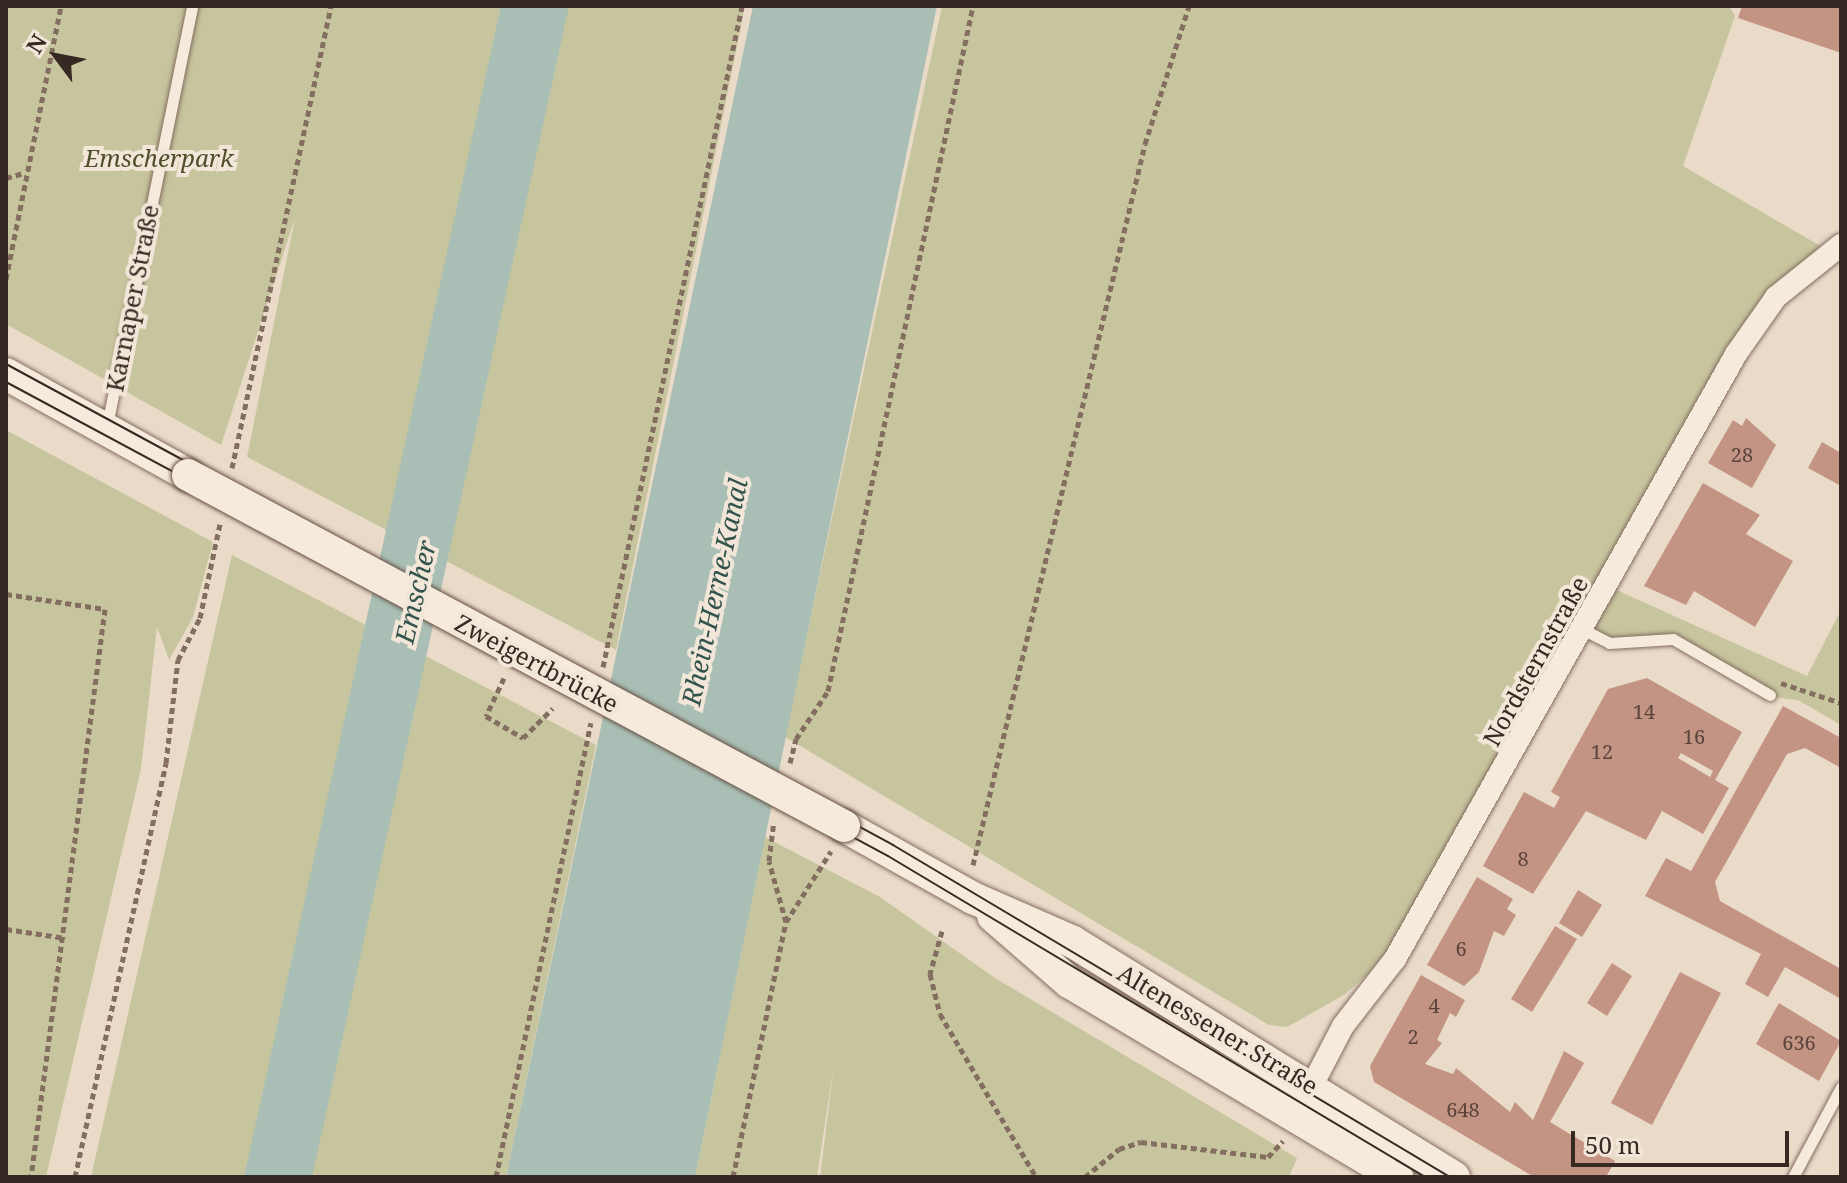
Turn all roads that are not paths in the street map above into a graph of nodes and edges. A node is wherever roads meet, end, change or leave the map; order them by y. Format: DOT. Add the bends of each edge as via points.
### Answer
graph roads {
  1 [pos="192,6"];
  2 [pos="1841,246"];
  3 [pos="6,374"];
  4 [pos="105,431"];
  5 [pos="1584,630"];
  6 [pos="1770,695"];
  7 [pos="844,826"];
  8 [pos="973,898"];
  9 [pos="1312,1084"];
  10 [pos="1841,1087"];
  11 [pos="1294,1120"];
  12 [pos="1398,1177"];
  13 [pos="1454,1177"];
  14 [pos="1793,1177"];
  1 -- 4 [label="lane, Karnaper Straße"];
  2 -- 5 [label="street, Nordsternstraße" via="1776,297 1736,354"];
  3 -- 4 [label="main road, Karnaper Straße"];
  4 -- 7 [label="main road, Zweigertbrücke, bridge"];
  5 -- 6 [label="lane" via="1609,643 1673,639"];
  5 -- 9 [label="street, Nordsternstraße" via="1395,959 1343,1026"];
  7 -- 8 [label="main road, Altenessener Straße"];
  8 -- 9 [label="main road, Altenessener Straße" via="1073,942"];
  8 -- 11 [label="main road, Altenessener Straße" via="1069,982"];
  9 -- 11 [label="street, Nordsternstraße"];
  9 -- 13 [label="main road, Altenessener Straße"];
  10 -- 14 [label="lane"];
  11 -- 12 [label="main road, Altenessener Straße"];
}
